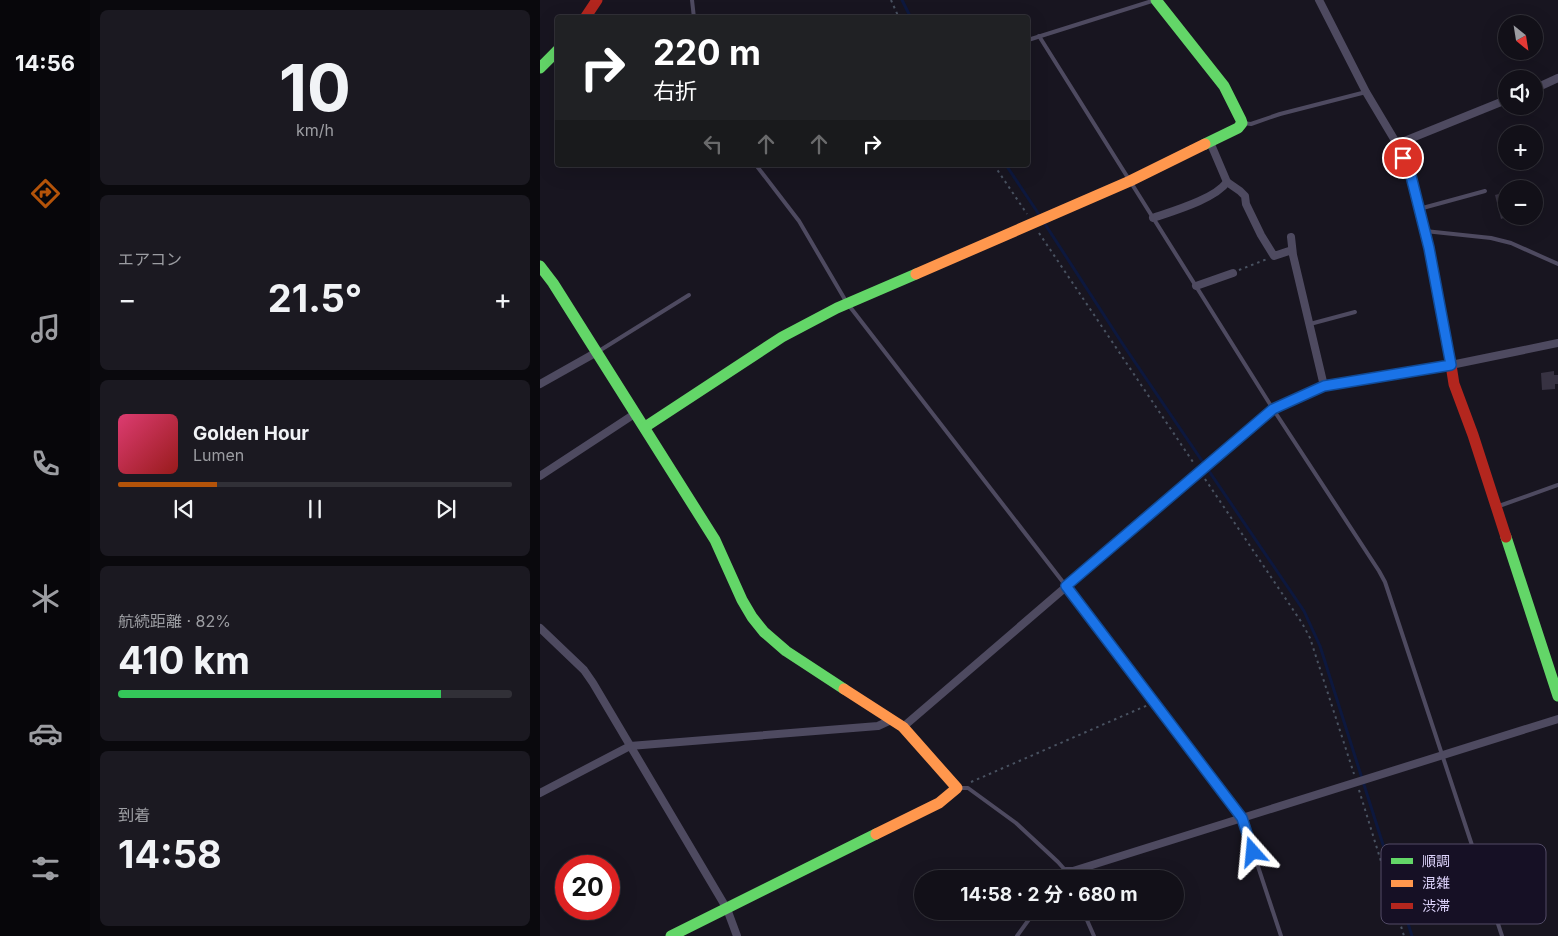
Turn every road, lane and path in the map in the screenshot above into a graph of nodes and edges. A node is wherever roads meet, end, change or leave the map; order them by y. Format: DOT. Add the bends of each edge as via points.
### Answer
graph roads {
  1 [pos="597,0"];
  2 [pos="692,0"];
  3 [pos="891,0"];
  4 [pos="1156,0"];
  5 [pos="1320,0"];
  6 [pos="586,15"];
  7 [pos="694,15"];
  8 [pos="898,15"];
  9 [pos="1039,36"];
  10 [pos="1030,39"];
  11 [pos="555,53"];
  12 [pos="540,68"];
  13 [pos="1558,78"];
  14 [pos="1543,85"];
  15 [pos="1366,92"];
  16 [pos="1498,103"];
  17 [pos="1242,123"];
  18 [pos="1210,142"];
  19 [pos="1397,144"];
  20 [pos="758,167"];
  21 [pos="996,167"];
  22 [pos="1130,181"];
  23 [pos="1227,182"];
  24 [pos="1485,191"];
  25 [pos="1419,209"];
  26 [pos="1153,218"];
  27 [pos="1040,221"];
  28 [pos="1425,231"];
  29 [pos="1290,237"];
  30 [pos="1292,250"];
  31 [pos="1274,256"];
  32 [pos="1558,264"];
  33 [pos="540,266"];
  34 [pos="1233,272"];
  35 [pos="1196,286"];
  36 [pos="689,295"];
  37 [pos="847,303"];
  38 [pos="1355,312"];
  39 [pos="1310,324"];
  40 [pos="1558,343"];
  41 [pos="597,352"];
  42 [pos="1451,365"];
  43 [pos="540,384"];
  44 [pos="1324,386"];
  45 [pos="1273,409"];
  46 [pos="636,413"];
  47 [pos="645,427"];
  48 [pos="1200,471"];
  49 [pos="540,476"];
  50 [pos="1558,485"];
  51 [pos="1497,507"];
  52 [pos="1066,586"];
  53 [pos="540,628"];
  54 [pos="1558,696"];
  55 [pos="1153,701"];
  56 [pos="1558,719"];
  57 [pos="891,720"];
  58 [pos="903,727"];
  59 [pos="630,746"];
  60 [pos="1441,755"];
  61 [pos="1356,782"];
  62 [pos="957,788"];
  63 [pos="540,793"];
  64 [pos="1242,818"];
  65 [pos="1471,844"];
  66 [pos="1381,862"];
  67 [pos="1063,870"];
  68 [pos="1077,870"];
  69 [pos="727,908"];
  70 [pos="1029,920"];
  71 [pos="1088,920"];
  72 [pos="1400,924"];
  73 [pos="1498,924"];
  74 [pos="671,936"];
  75 [pos="737,936"];
  76 [pos="1017,936"];
  77 [pos="1094,936"];
  78 [pos="1281,936"];
  79 [pos="1404,936"];
  80 [pos="1502,936"];
  1 -- 6 [label="street"];
  2 -- 7 [label="lane"];
  3 -- 8 [label="path"];
  4 -- 9 [label="lane"];
  4 -- 17 [label="street" via="1224,86"];
  5 -- 15 [label="street"];
  9 -- 10 [label="lane"];
  9 -- 22 [label="lane"];
  11 -- 12 [label="street"];
  13 -- 14 [label="street"];
  15 -- 17 [label="lane" via="1251,124"];
  15 -- 19 [label="street"];
  16 -- 19 [label="street"];
  17 -- 18 [label="street"];
  18 -- 22 [label="street"];
  18 -- 23 [label="street"];
  19 -- 25 [label="street" via="1410,172"];
  20 -- 37 [label="lane" via="799,221"];
  21 -- 27 [label="path"];
  22 -- 26 [label="lane"];
  22 -- 27 [label="street"];
  23 -- 26 [label="street" via="1200,200"];
  23 -- 31 [label="street" via="1245,196 1260,234"];
  24 -- 25 [label="lane"];
  25 -- 28 [label="street"];
  26 -- 35 [label="lane"];
  27 -- 37 [label="street"];
  27 -- 48 [label="path"];
  28 -- 32 [label="lane" via="1505,241"];
  28 -- 42 [label="street"];
  29 -- 30 [label="street"];
  30 -- 31 [label="street"];
  30 -- 39 [label="street"];
  31 -- 34 [label="path"];
  33 -- 41 [label="street"];
  34 -- 35 [label="street"];
  35 -- 45 [label="lane"];
  36 -- 41 [label="lane"];
  37 -- 47 [label="street" via="782,337"];
  37 -- 52 [label="lane"];
  38 -- 39 [label="lane"];
  39 -- 44 [label="street"];
  40 -- 42 [label="street"];
  41 -- 43 [label="street"];
  41 -- 46 [label="street"];
  42 -- 44 [label="street"];
  42 -- 51 [label="street" via="1458,396"];
  44 -- 45 [label="street"];
  45 -- 48 [label="street"];
  45 -- 60 [label="lane" via="1385,582"];
  46 -- 47 [label="street"];
  46 -- 49 [label="street"];
  47 -- 57 [label="street" via="715,540 743,603 764,632 788,653"];
  48 -- 52 [label="street"];
  48 -- 61 [label="path" via="1310,638"];
  50 -- 51 [label="lane"];
  51 -- 54 [label="street"];
  52 -- 55 [label="lane"];
  52 -- 58 [label="street"];
  53 -- 59 [label="street" via="584,670"];
  55 -- 62 [label="path"];
  55 -- 64 [label="lane"];
  56 -- 60 [label="street"];
  57 -- 58 [label="street"];
  57 -- 59 [label="street" via="878,726"];
  58 -- 62 [label="street"];
  59 -- 63 [label="street"];
  59 -- 69 [label="street"];
  60 -- 61 [label="street"];
  60 -- 65 [label="lane"];
  61 -- 64 [label="street"];
  61 -- 66 [label="path"];
  62 -- 67 [label="lane" via="968,788 1016,823"];
  62 -- 69 [label="street" via="939,802"];
  64 -- 68 [label="street"];
  64 -- 78 [label="lane"];
  69 -- 74 [label="street"];
  69 -- 75 [label="street"];
  70 -- 76 [label="lane"];
  71 -- 77 [label="lane"];
  72 -- 79 [label="path"];
  73 -- 80 [label="lane"];
}
